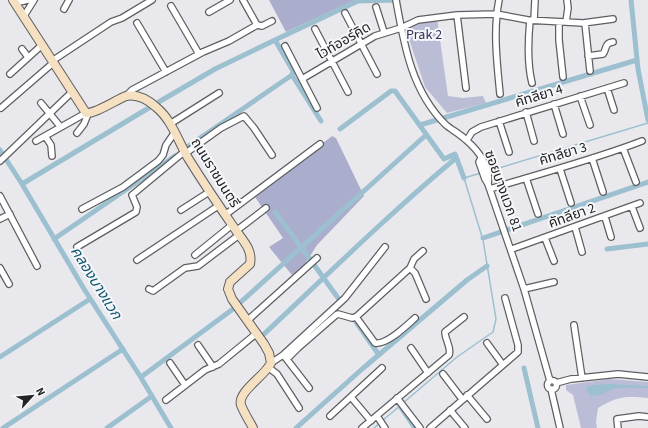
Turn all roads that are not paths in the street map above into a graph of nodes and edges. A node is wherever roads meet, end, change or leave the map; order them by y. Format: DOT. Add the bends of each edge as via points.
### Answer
graph roads {
  1 [pos="34,0"];
  2 [pos="69,0"];
  3 [pos="152,0"];
  4 [pos="230,0"];
  5 [pos="243,0"];
  6 [pos="499,0"];
  7 [pos="535,0"];
  8 [pos="567,0"];
  9 [pos="14,1"];
  10 [pos="28,2"];
  11 [pos="396,2"];
  12 [pos="170,6"];
  13 [pos="376,7"];
  14 [pos="64,9"];
  15 [pos="209,12"];
  16 [pos="345,13"];
  17 [pos="496,14"];
  18 [pos="24,16"];
  19 [pos="457,16"];
  20 [pos="613,19"];
  21 [pos="532,20"];
  22 [pos="272,21"];
  23 [pos="559,22"];
  24 [pos="566,22"];
  25 [pos="137,23"];
  26 [pos="585,23"];
  27 [pos="257,25"];
  28 [pos="401,28"];
  29 [pos="315,29"];
  30 [pos="384,32"];
  31 [pos="613,42"];
  32 [pos="361,44"];
  33 [pos="42,45"];
  34 [pos="285,46"];
  35 [pos="22,49"];
  36 [pos="199,54"];
  37 [pos="588,56"];
  38 [pos="28,57"];
  39 [pos="53,62"];
  40 [pos="332,62"];
  41 [pos="590,71"];
  42 [pos="166,72"];
  43 [pos="10,74"];
  44 [pos="377,74"];
  45 [pos="563,77"];
  46 [pos="302,79"];
  47 [pos="532,83"];
  48 [pos="624,83"];
  49 [pos="466,88"];
  50 [pos="607,88"];
  51 [pos="72,92"];
  52 [pos="348,92"];
  53 [pos="219,93"];
  54 [pos="500,94"];
  55 [pos="126,96"];
  56 [pos="580,96"];
  57 [pos="41,103"];
  58 [pos="554,104"];
  59 [pos="1,108"];
  60 [pos="317,108"];
  61 [pos="614,110"];
  62 [pos="526,112"];
  63 [pos="87,113"];
  64 [pos="50,114"];
  65 [pos="499,121"];
  66 [pos="170,124"];
  67 [pos="59,125"];
  68 [pos="590,125"];
  69 [pos="175,132"];
  70 [pos="77,133"];
  71 [pos="563,134"];
  72 [pos="45,136"];
  73 [pos="467,140"];
  74 [pos="534,140"];
  75 [pos="36,141"];
  76 [pos="642,141"];
  77 [pos="320,144"];
  78 [pos="623,148"];
  79 [pos="185,152"];
  80 [pos="508,152"];
  81 [pos="272,155"];
  82 [pos="52,156"];
  83 [pos="592,158"];
  84 [pos="0,161"];
  85 [pos="560,169"];
  86 [pos="526,178"];
  87 [pos="488,182"];
  88 [pos="636,182"];
  89 [pos="209,192"];
  90 [pos="603,192"];
  91 [pos="0,196"];
  92 [pos="571,203"];
  93 [pos="640,203"];
  94 [pos="218,206"];
  95 [pos="632,207"];
  96 [pos="266,208"];
  97 [pos="82,210"];
  98 [pos="181,210"];
  99 [pos="10,214"];
  100 [pos="538,214"];
  101 [pos="225,215"];
  102 [pos="604,217"];
  103 [pos="0,219"];
  104 [pos="575,227"];
  105 [pos="640,228"];
  106 [pos="236,231"];
  107 [pos="611,237"];
  108 [pos="544,238"];
  109 [pos="77,247"];
  110 [pos="385,247"];
  111 [pos="512,249"];
  112 [pos="423,251"];
  113 [pos="582,252"];
  114 [pos="195,255"];
  115 [pos="317,258"];
  116 [pos="137,260"];
  117 [pos="554,261"];
  118 [pos="37,266"];
  119 [pos="0,268"];
  120 [pos="410,268"];
  121 [pos="554,282"];
  122 [pos="9,284"];
  123 [pos="150,289"];
  124 [pos="524,289"];
  125 [pos="426,298"];
  126 [pos="505,298"];
  127 [pos="327,314"];
  128 [pos="356,317"];
  129 [pos="464,317"];
  130 [pos="331,318"];
  131 [pos="415,318"];
  132 [pos="248,320"];
  133 [pos="574,326"];
  134 [pos="257,333"];
  135 [pos="487,343"];
  136 [pos="198,345"];
  137 [pos="411,348"];
  138 [pos="285,357"];
  139 [pos="170,363"];
  140 [pos="503,364"];
  141 [pos="270,365"];
  142 [pos="213,367"];
  143 [pos="382,368"];
  144 [pos="428,373"];
  145 [pos="443,374"];
  146 [pos="648,377"];
  147 [pos="582,378"];
  148 [pos="550,381"];
  149 [pos="556,383"];
  150 [pos="185,385"];
  151 [pos="309,388"];
  152 [pos="551,389"];
  153 [pos="351,397"];
  154 [pos="464,397"];
  155 [pos="398,399"];
  156 [pos="166,400"];
  157 [pos="299,408"];
  158 [pos="450,410"];
  159 [pos="330,416"];
  160 [pos="648,417"];
  161 [pos="487,419"];
  162 [pos="371,421"];
  163 [pos="380,421"];
  164 [pos="250,427"];
  165 [pos="362,428"];
  166 [pos="420,428"];
  167 [pos="430,428"];
  168 [pos="464,428"];
  169 [pos="560,428"];
  170 [pos="618,428"];
  1 -- 10 [label="street"];
  2 -- 14 [label="street"];
  3 -- 39 [label="street" via="111,22"];
  4 -- 15 [label="street"];
  5 -- 27 [label="street"];
  6 -- 17 [label="street"];
  7 -- 21 [label="street"];
  8 -- 24 [label="street"];
  9 -- 10 [label="street"];
  9 -- 18 [label="street"];
  10 -- 18 [label="street"];
  11 -- 28 [label="street, ซอยบางแวก 81"];
  12 -- 36 [label="street"];
  13 -- 30 [label="street"];
  16 -- 32 [label="street"];
  17 -- 19 [label="street, ไวท์ออร์คิด"];
  17 -- 21 [label="street, ไวท์ออร์คิด"];
  17 -- 54 [label="street"];
  18 -- 33 [label="street"];
  19 -- 28 [label="street, ไวท์ออร์คิด" via="418,20"];
  19 -- 49 [label="street"];
  20 -- 26 [label="street, ไวท์ออร์คิด"];
  21 -- 23 [label="street, ไวท์ออร์คิด"];
  21 -- 47 [label="street" via="528,39"];
  22 -- 27 [label="street" via="262,26"];
  23 -- 24 [label="street, ไวท์ออร์คิด"];
  23 -- 45 [label="street"];
  24 -- 26 [label="street, ไวท์ออร์คิด"];
  25 -- 42 [label="street"];
  26 -- 37 [label="street"];
  27 -- 36 [label="street"];
  28 -- 30 [label="street, ไวท์ออร์คิด"];
  28 -- 73 [label="street, ซอยบางแวก 81" via="408,61 418,86 446,125"];
  29 -- 40 [label="street"];
  30 -- 32 [label="street, ไวท์ออร์คิด"];
  31 -- 37 [label="street" via="606,45 603,54"];
  32 -- 40 [label="street, ไวท์ออร์คิด"];
  32 -- 44 [label="street"];
  33 -- 38 [label="street"];
  33 -- 39 [label="street"];
  34 -- 46 [label="street"];
  35 -- 38 [label="street"];
  36 -- 42 [label="street"];
  37 -- 41 [label="street"];
  38 -- 43 [label="street"];
  39 -- 51 [label="street"];
  39 -- 59 [label="street"];
  40 -- 46 [label="street, ไวท์ออร์คิด"];
  40 -- 52 [label="street"];
  42 -- 55 [label="street" via="132,90"];
  46 -- 60 [label="street"];
  48 -- 50 [label="street, คัทลียา 4"];
  50 -- 56 [label="street, คัทลียา 4"];
  50 -- 61 [label="street"];
  51 -- 63 [label="street"];
  51 -- 64 [label="street"];
  53 -- 66 [label="street"];
  55 -- 63 [label="street"];
  55 -- 66 [label="street, ถนนราชมนตรี" via="135,95 153,105"];
  56 -- 58 [label="street, คัทลียา 4"];
  56 -- 68 [label="street"];
  57 -- 64 [label="street"];
  58 -- 62 [label="street, คัทลียา 4"];
  58 -- 71 [label="street"];
  62 -- 65 [label="street, คัทลียา 4"];
  62 -- 74 [label="street"];
  63 -- 70 [label="street" via="84,124"];
  63 -- 72 [label="street"];
  64 -- 67 [label="street"];
  64 -- 84 [label="street"];
  65 -- 73 [label="street, คัทลียา 4" via="472,132"];
  65 -- 80 [label="street"];
  66 -- 69 [label="street, ถนนราชมนตรี"];
  69 -- 79 [label="street, ถนนราชมนตรี"];
  69 -- 97 [label="street" via="158,161 123,187"];
  72 -- 75 [label="street"];
  72 -- 82 [label="street" via="51,145"];
  73 -- 87 [label="street, ซอยบางแวก 81" via="481,160"];
  76 -- 78 [label="street, คัทลียา 3"];
  77 -- 101 [label="street"];
  78 -- 83 [label="street, คัทลียา 3"];
  78 -- 88 [label="street"];
  79 -- 81 [label="street" via="244,116"];
  79 -- 89 [label="street, ถนนราชมนตรี"];
  79 -- 109 [label="street" via="132,195 136,212"];
  83 -- 85 [label="street, คัทลียา 3"];
  83 -- 90 [label="street"];
  85 -- 86 [label="street, คัทลียา 3"];
  85 -- 92 [label="street"];
  86 -- 87 [label="street, คัทลียา 3"];
  86 -- 100 [label="street"];
  87 -- 111 [label="street, ซอยบางแวก 81"];
  89 -- 94 [label="street, ถนนราชมนตรี"];
  89 -- 98 [label="street"];
  91 -- 99 [label="street"];
  93 -- 95 [label="street, คัทลียา 2"];
  94 -- 101 [label="street, ถนนราชมนตรี"];
  94 -- 116 [label="street"];
  95 -- 102 [label="street, คัทลียา 2"];
  95 -- 105 [label="street"];
  96 -- 106 [label="street"];
  99 -- 103 [label="street"];
  99 -- 118 [label="street"];
  101 -- 106 [label="street, ถนนราชมนตรี"];
  102 -- 104 [label="street, คัทลียา 2"];
  102 -- 107 [label="street"];
  104 -- 108 [label="street, คัทลียา 2"];
  104 -- 113 [label="street"];
  106 -- 114 [label="street"];
  106 -- 123 [label="street" via="198,266 185,268 153,291"];
  106 -- 132 [label="street, ถนนราชมนตรี" via="251,253 251,258 250,264 230,282 228,289 232,299"];
  108 -- 111 [label="street, คัทลียา 2"];
  108 -- 117 [label="street"];
  110 -- 127 [label="street" via="345,298"];
  111 -- 124 [label="street, ซอยบางแวก 81"];
  112 -- 120 [label="street" via="414,259"];
  115 -- 132 [label="street"];
  119 -- 122 [label="street"];
  120 -- 125 [label="street" via="415,273"];
  120 -- 128 [label="street"];
  121 -- 124 [label="street"];
  124 -- 148 [label="street, ซอยบางแวก 81"];
  126 -- 140 [label="street" via="519,349"];
  127 -- 130 [label="street"];
  127 -- 138 [label="street"];
  128 -- 130 [label="street" via="338,314"];
  128 -- 131 [label="street" via="376,343 380,344"];
  129 -- 144 [label="street" via="445,332 449,355"];
  130 -- 138 [label="street"];
  132 -- 134 [label="street, ถนนราชมนตรี"];
  133 -- 147 [label="street"];
  134 -- 141 [label="street, ถนนราชมนตรี" via="264,344"];
  134 -- 142 [label="street"];
  135 -- 140 [label="street"];
  136 -- 142 [label="street"];
  137 -- 144 [label="street"];
  138 -- 141 [label="street"];
  138 -- 151 [label="street"];
  139 -- 150 [label="street"];
  140 -- 154 [label="street"];
  141 -- 157 [label="street"];
  141 -- 164 [label="street" via="240,400"];
  142 -- 150 [label="street"];
  143 -- 153 [label="street"];
  144 -- 155 [label="street"];
  145 -- 154 [label="street"];
  146 -- 147 [label="street" via="618,374"];
  147 -- 149 [label="street"];
  148 -- 149 [label="street"];
  148 -- 152 [label="street" via="548,385"];
  149 -- 152 [label="street" via="555,388"];
  150 -- 156 [label="street"];
  152 -- 169 [label="street"];
  153 -- 159 [label="street"];
  153 -- 162 [label="street"];
  154 -- 158 [label="street"];
  154 -- 161 [label="street"];
  155 -- 163 [label="street"];
  155 -- 166 [label="street"];
  158 -- 167 [label="street"];
  158 -- 168 [label="street"];
  160 -- 170 [label="street" via="617,419"];
  162 -- 163 [label="street"];
  162 -- 165 [label="street"];
}
